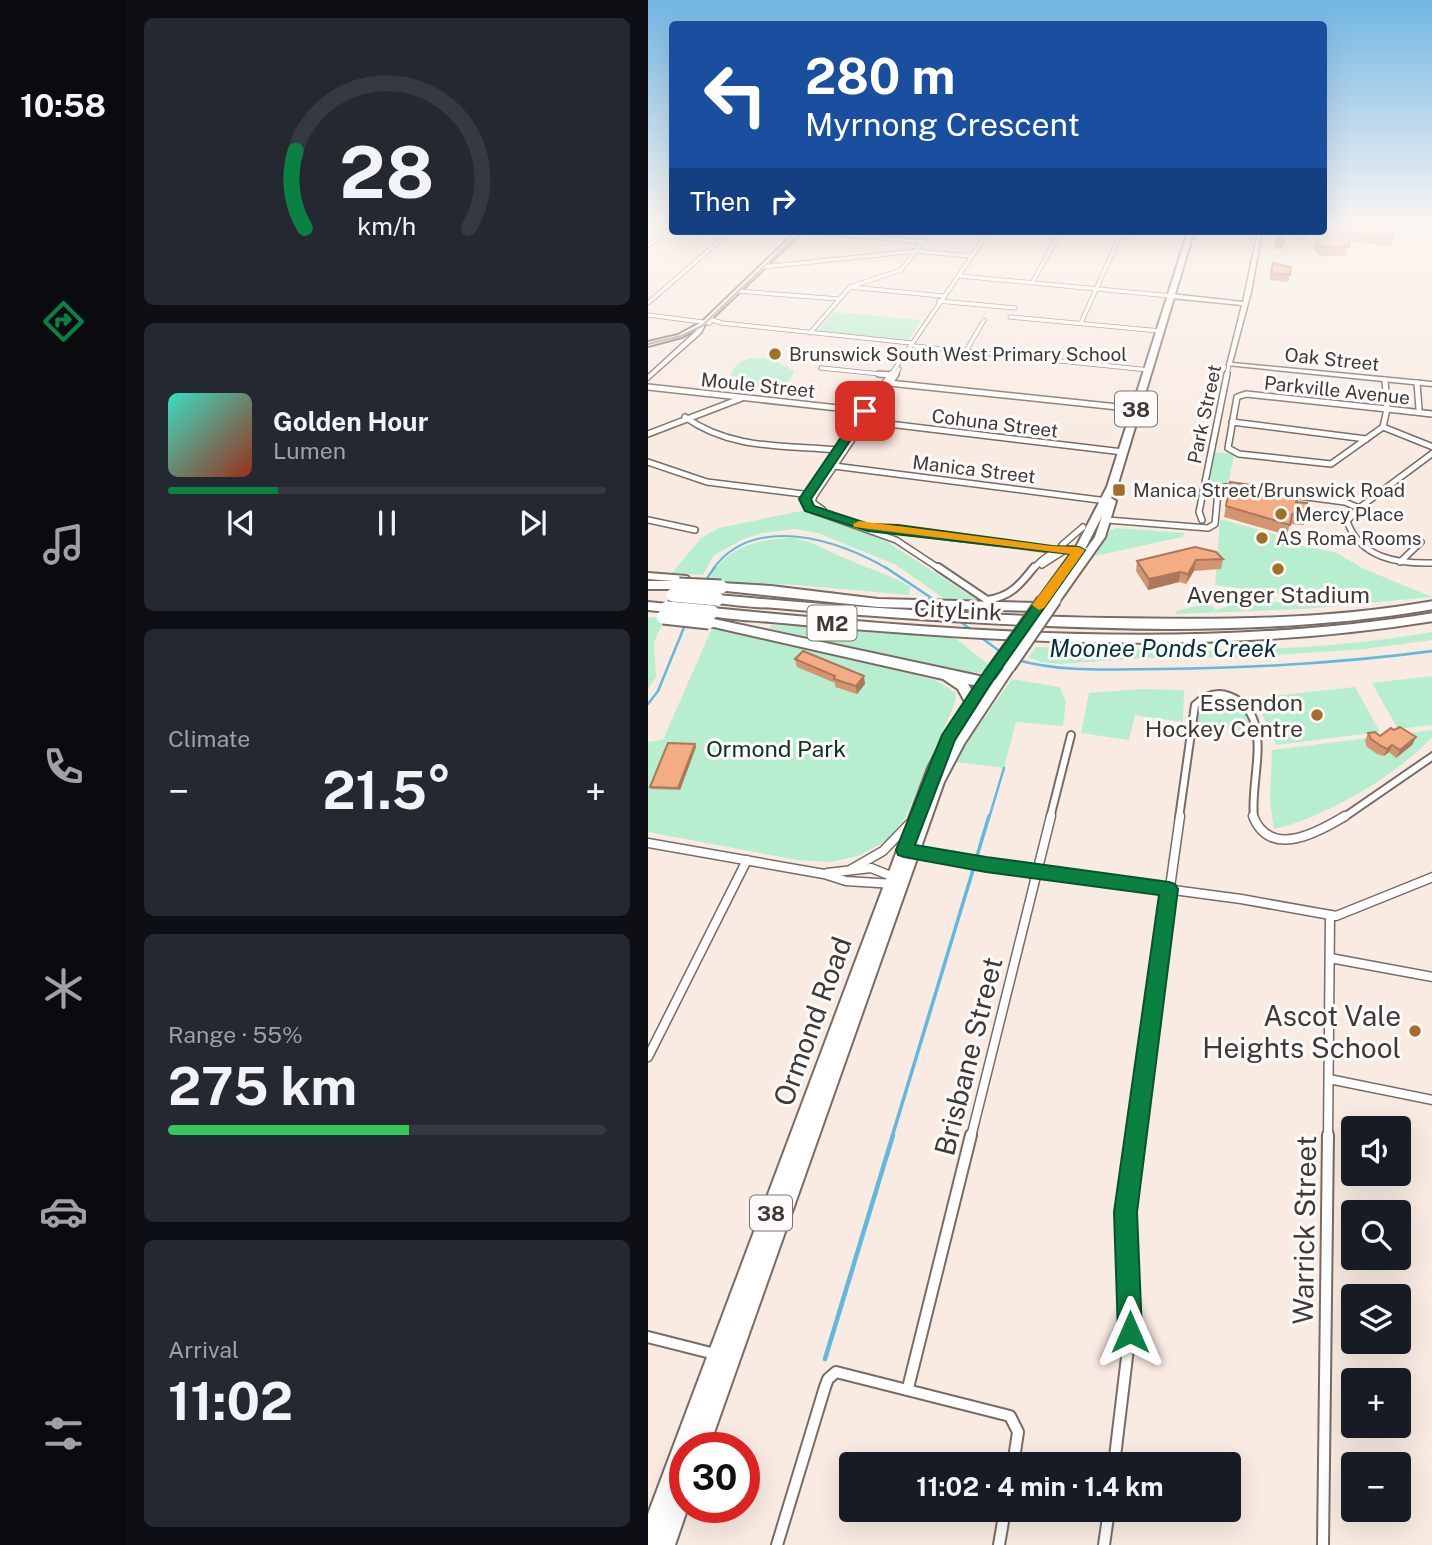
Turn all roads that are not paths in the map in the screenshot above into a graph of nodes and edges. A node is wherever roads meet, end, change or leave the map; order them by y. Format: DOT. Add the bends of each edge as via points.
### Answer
graph roads {
  1 [pos="733,296"];
  2 [pos="802,296"];
  3 [pos="842,296"];
  4 [pos="920,296"];
  5 [pos="944,296"];
  6 [pos="944,296"];
  7 [pos="1093,296"];
  8 [pos="1171,296"];
  9 [pos="1247,296"];
  10 [pos="839,299"];
  11 [pos="942,299"];
  12 [pos="1245,304"];
  13 [pos="1015,308"];
  14 [pos="648,314"];
  15 [pos="1010,317"];
  16 [pos="984,320"];
  17 [pos="707,321"];
  18 [pos="1081,323"];
  19 [pos="1160,331"];
  20 [pos="810,333"];
  21 [pos="685,334"];
  22 [pos="648,344"];
  23 [pos="912,344"];
  24 [pos="676,351"];
  25 [pos="966,351"];
  26 [pos="1229,364"];
  27 [pos="821,368"];
  28 [pos="1148,370"];
  29 [pos="650,374"];
  30 [pos="891,378"];
  31 [pos="1385,380"];
  32 [pos="1417,383"];
  33 [pos="1433,384"];
  34 [pos="648,387"];
  35 [pos="1239,395"];
  36 [pos="743,397"];
  37 [pos="1137,409"];
  38 [pos="1387,409"];
  39 [pos="1419,409"];
  40 [pos="865,411"];
  41 [pos="1433,414"];
  42 [pos="685,417"];
  43 [pos="864,421"];
  44 [pos="1232,422"];
  45 [pos="1383,427"];
  46 [pos="648,434"];
  47 [pos="1366,439"];
  48 [pos="848,440"];
  49 [pos="1433,447"];
  50 [pos="838,450"];
  51 [pos="1123,452"];
  52 [pos="1433,453"];
  53 [pos="648,462"];
  54 [pos="834,466"];
  55 [pos="1247,489"];
  56 [pos="1288,495"];
  57 [pos="811,496"];
  58 [pos="1108,501"];
  59 [pos="1359,508"];
  60 [pos="1102,519"];
  61 [pos="648,520"];
  62 [pos="1202,520"];
  63 [pos="868,527"];
  64 [pos="1083,527"];
  65 [pos="695,530"];
  66 [pos="1421,542"];
  67 [pos="1062,548"];
  68 [pos="1086,549"];
  69 [pos="1052,550"];
  70 [pos="1400,562"];
  71 [pos="1433,563"];
  72 [pos="1032,571"];
  73 [pos="648,576"];
  74 [pos="648,585"];
  75 [pos="676,590"];
  76 [pos="648,593"];
  77 [pos="719,593"];
  78 [pos="648,606"];
  79 [pos="1433,606"];
  80 [pos="1042,609"];
  81 [pos="665,612"];
  82 [pos="648,615"];
  83 [pos="710,617"];
  84 [pos="1433,617"];
  85 [pos="675,625"];
  86 [pos="1433,626"];
  87 [pos="1378,627"];
  88 [pos="949,677"];
  89 [pos="993,680"];
  90 [pos="971,701"];
  91 [pos="1071,734"];
  92 [pos="1433,756"];
  93 [pos="920,807"];
  94 [pos="648,843"];
  95 [pos="909,851"];
  96 [pos="747,860"];
  97 [pos="850,870"];
  98 [pos="1037,871"];
  99 [pos="824,874"];
  100 [pos="1433,877"];
  101 [pos="896,881"];
  102 [pos="1169,889"];
  103 [pos="1330,915"];
  104 [pos="1330,958"];
  105 [pos="1433,977"];
  106 [pos="648,1057"];
  107 [pos="1329,1079"];
  108 [pos="1433,1100"];
  109 [pos="648,1337"];
  110 [pos="724,1356"];
  111 [pos="908,1388"];
  112 [pos="703,1432"];
  113 [pos="1015,1452"];
  114 [pos="1116,1452"];
  115 [pos="1004,1522"];
  116 [pos="1107,1522"];
  117 [pos="672,1523"];
  118 [pos="648,1542"];
  119 [pos="664,1545"];
  120 [pos="777,1545"];
  121 [pos="999,1545"];
  122 [pos="1104,1545"];
  123 [pos="1323,1545"];
  1 -- 17 [label="main road"];
  2 -- 10 [label="street"];
  3 -- 10 [label="street"];
  4 -- 11 [label="street"];
  5 -- 11 [label="street"];
  6 -- 11 [label="street"];
  7 -- 18 [label="street"];
  8 -- 12 [label="street"];
  8 -- 19 [label="main road, 38"];
  9 -- 12 [label="street, Park Street"];
  10 -- 20 [label="street"];
  11 -- 13 [label="street"];
  11 -- 23 [label="street"];
  12 -- 26 [label="street, Park Street"];
  14 -- 17 [label="street"];
  14 -- 17 [label="street"];
  15 -- 18 [label="street"];
  16 -- 25 [label="street"];
  17 -- 20 [label="street"];
  17 -- 21 [label="main road"];
  17 -- 24 [label="street"];
  18 -- 19 [label="street"];
  19 -- 28 [label="main road, 38"];
  20 -- 23 [label="street"];
  21 -- 22 [label="main road"];
  21 -- 24 [label="street"];
  23 -- 25 [label="street"];
  23 -- 30 [label="street"];
  24 -- 29 [label="street"];
  25 -- 28 [label="street"];
  26 -- 31 [label="street, Oak Street"];
  26 -- 62 [label="street, Park Street" via="1199,512"];
  27 -- 30 [label="street"];
  28 -- 37 [label="main road, 38"];
  30 -- 37 [label="street"];
  30 -- 40 [label="street"];
  30 -- 43 [label="street"];
  31 -- 32 [label="street, Oak Street"];
  31 -- 38 [label="street"];
  32 -- 33 [label="street, Oak Street"];
  32 -- 39 [label="street"];
  34 -- 36 [label="street, Moule Street"];
  35 -- 38 [label="street, Parkville Avenue"];
  35 -- 44 [label="street, Park Street"];
  36 -- 40 [label="street, Moule Street"];
  36 -- 42 [label="street"];
  37 -- 51 [label="main road, 38"];
  38 -- 41 [label="street, Parkville Avenue"];
  38 -- 45 [label="street"];
  40 -- 48 [label="street"];
  42 -- 46 [label="street"];
  42 -- 50 [label="street" via="703,430 736,442"];
  43 -- 48 [label="street"];
  43 -- 51 [label="street, Cohuna Street"];
  44 -- 47 [label="street"];
  44 -- 47 [label="street, Park Street" via="1228,447 1232,452 1331,464"];
  45 -- 47 [label="street"];
  45 -- 49 [label="street"];
  48 -- 50 [label="street"];
  48 -- 54 [label="street"];
  50 -- 57 [label="street"];
  51 -- 58 [label="main road, 38"];
  52 -- 59 [label="street"];
  53 -- 57 [label="street" via="705,481"];
  54 -- 57 [label="street"];
  54 -- 58 [label="street, Manica Street"];
  55 -- 60 [label="street" via="1219,490 1215,524 1203,529"];
  56 -- 59 [label="street"];
  57 -- 63 [label="street" via="804,502 809,508"];
  58 -- 60 [label="main road, 38"];
  59 -- 70 [label="street" via="1347,521 1349,533 1359,544"];
  60 -- 68 [label="main road, 38"];
  61 -- 65 [label="street"];
  63 -- 69 [label="street"];
  63 -- 72 [label="street" via="991,601 1004,598"];
  64 -- 67 [label="street"];
  66 -- 70 [label="street"];
  67 -- 68 [label="street"];
  67 -- 69 [label="street"];
  67 -- 72 [label="street"];
  68 -- 80 [label="main road, Ormond Road / 38"];
  69 -- 72 [label="street"];
  70 -- 71 [label="street"];
  73 -- 85 [label="street" via="697,579"];
  74 -- 75 [label="highway"];
  75 -- 76 [label="highway, CityLink / M2"];
  75 -- 77 [label="highway, CityLink / M2, bridge"];
  77 -- 79 [label="highway, CityLink / M2" via="857,612 1222,624"];
  77 -- 80 [label="highway"];
  78 -- 81 [label="highway"];
  80 -- 89 [label="main road, Ormond Road / 38, bridge"];
  81 -- 82 [label="highway"];
  81 -- 83 [label="highway, bridge"];
  83 -- 87 [label="highway, CityLink / M2" via="1104,638 1209,638"];
  83 -- 88 [label="highway"];
  84 -- 87 [label="highway, CityLink / M2"];
  86 -- 87 [label="highway"];
  88 -- 89 [label="highway"];
  88 -- 90 [label="highway"];
  89 -- 90 [label="main road, Ormond Road / 38"];
  89 -- 95 [label="main road, Ormond Road / 38" via="946,766"];
  90 -- 93 [label="main road, Ormond Road / 38" via="948,739"];
  91 -- 98 [label="street, Brisbane Street"];
  92 -- 102 [label="street" via="1337,822 1280,840 1261,832 1254,819 1258,732 1248,707 1232,696 1212,694 1195,705"];
  93 -- 95 [label="main road, Ormond Road / 38"];
  93 -- 97 [label="street" via="900,838"];
  94 -- 96 [label="street"];
  95 -- 98 [label="street"];
  95 -- 101 [label="main road, Ormond Road / 38"];
  96 -- 99 [label="street"];
  96 -- 106 [label="street"];
  97 -- 99 [label="street"];
  97 -- 101 [label="street" via="871,868"];
  98 -- 102 [label="street"];
  98 -- 111 [label="street, Brisbane Street"];
  99 -- 101 [label="street" via="846,881"];
  100 -- 103 [label="street" via="1361,908"];
  101 -- 110 [label="main road, Ormond Road / 38"];
  102 -- 103 [label="street"];
  102 -- 114 [label="street" via="1126,1202 1130,1332"];
  103 -- 104 [label="street, Warrick Street"];
  104 -- 105 [label="street"];
  104 -- 107 [label="street, Warrick Street"];
  107 -- 108 [label="street"];
  107 -- 123 [label="street, Warrick Street"];
  109 -- 110 [label="street"];
  110 -- 112 [label="main road, Ormond Road / 38"];
  110 -- 118 [label="main road, Ormond Road / 38"];
  111 -- 113 [label="street" via="1005,1414 1017,1422"];
  111 -- 120 [label="street" via="846,1373 832,1374"];
  115 -- 121 [label="street"];
  116 -- 122 [label="street"];
  117 -- 119 [label="main road"];
}
